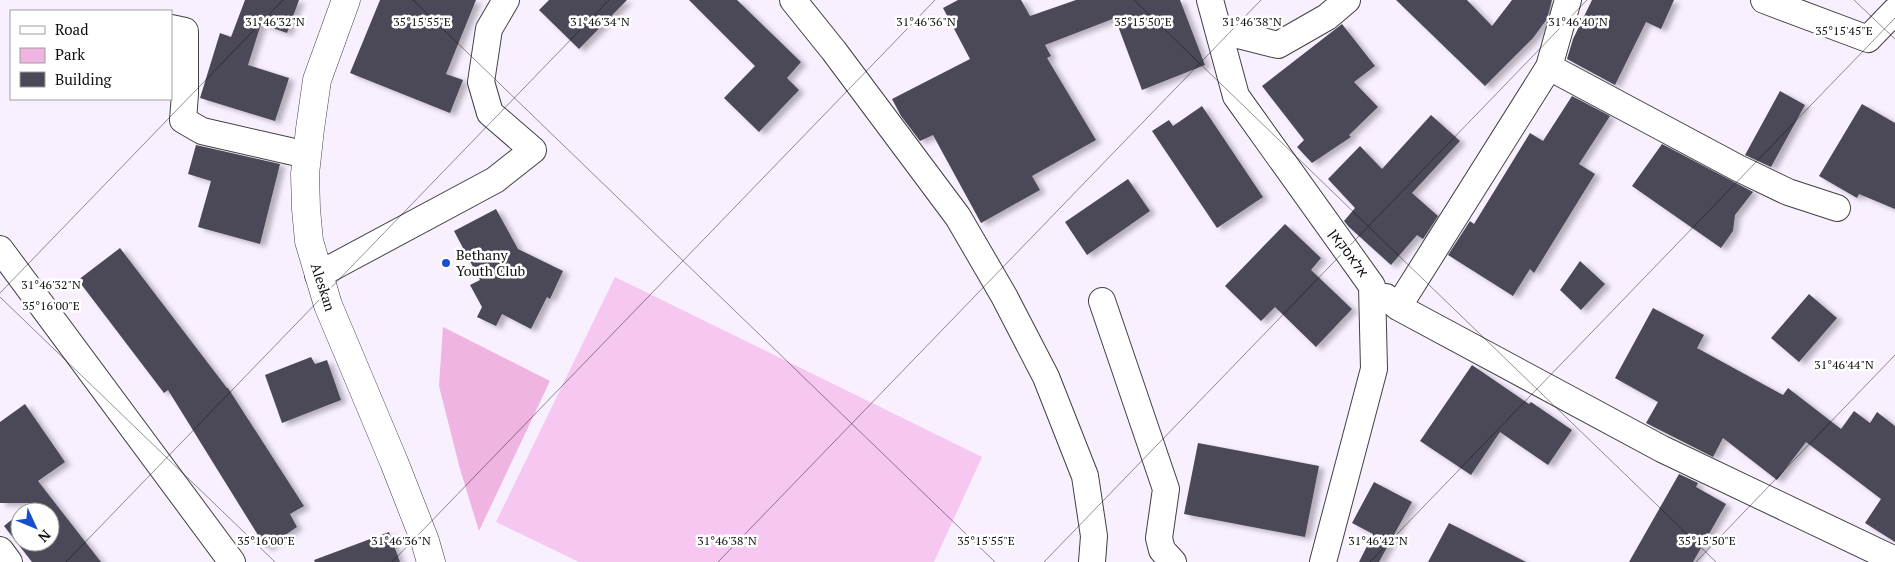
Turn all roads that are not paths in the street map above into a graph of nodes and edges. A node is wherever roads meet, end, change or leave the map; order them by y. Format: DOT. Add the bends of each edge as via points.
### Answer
graph roads {
  1 [pos="346,0"];
  2 [pos="506,0"];
  3 [pos="793,0"];
  4 [pos="1210,0"];
  5 [pos="1347,0"];
  6 [pos="1568,0"];
  7 [pos="1764,0"];
  8 [pos="1895,11"];
  9 [pos="172,28"];
  10 [pos="1218,30"];
  11 [pos="1549,67"];
  12 [pos="307,155"];
  13 [pos="1837,208"];
  14 [pos="0,249"];
  15 [pos="318,275"];
  16 [pos="1372,286"];
  17 [pos="1102,301"];
  18 [pos="1398,307"];
  19 [pos="0,550"];
  20 [pos="1895,560"];
  21 [pos="9,562"];
  22 [pos="232,562"];
  23 [pos="431,562"];
  24 [pos="1092,562"];
  25 [pos="1173,562"];
  26 [pos="1323,562"];
  1 -- 12 [label="street, Aleskan" via="317,80"];
  2 -- 15 [label="street" via="489,29 481,82 490,113 533,150 495,180"];
  3 -- 24 [label="street" via="958,217 1004,296 1046,377 1085,476 1094,536"];
  4 -- 10 [label="street, אלאסקאן"];
  5 -- 10 [label="street" via="1327,17 1278,45"];
  6 -- 11 [label="street"];
  7 -- 8 [label="street" via="1868,39"];
  9 -- 12 [label="street" via="185,31 183,120 202,131"];
  10 -- 16 [label="street, אלאסקאן" via="1236,96"];
  11 -- 13 [label="street" via="1738,168 1788,192"];
  11 -- 18 [label="street"];
  12 -- 15 [label="street, Aleskan" via="306,209 309,241"];
  14 -- 22 [label="street"];
  15 -- 23 [label="street, Aleskan"];
  16 -- 18 [label="street"];
  16 -- 26 [label="street, אלאסקאן" via="1374,369"];
  17 -- 25 [label="street" via="1166,489 1159,538 1162,550"];
  18 -- 20 [label="street" via="1662,449"];
  19 -- 21 [label="street"];
}
